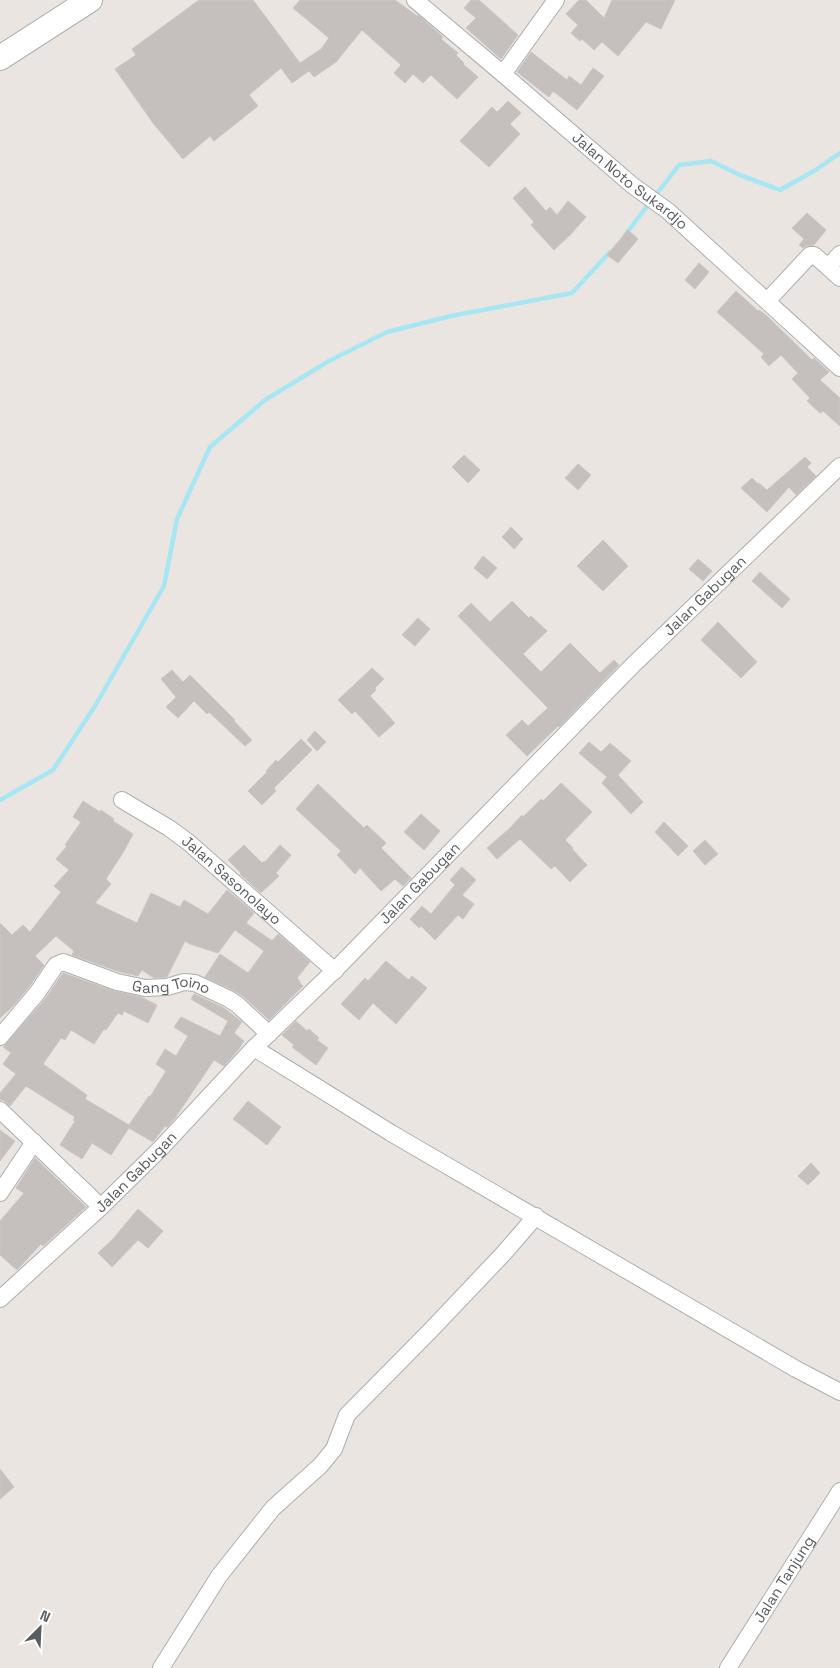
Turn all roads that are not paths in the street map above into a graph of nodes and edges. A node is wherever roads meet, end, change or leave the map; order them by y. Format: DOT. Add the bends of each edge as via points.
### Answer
graph roads {
  1 [pos="90,0"];
  2 [pos="414,0"];
  3 [pos="556,0"];
  4 [pos="432,6"];
  5 [pos="0,58"];
  6 [pos="503,74"];
  7 [pos="840,254"];
  8 [pos="828,266"];
  9 [pos="840,278"];
  10 [pos="767,301"];
  11 [pos="840,368"];
  12 [pos="840,466"];
  13 [pos="122,800"];
  14 [pos="335,971"];
  15 [pos="269,1034"];
  16 [pos="0,1037"];
  17 [pos="254,1048"];
  18 [pos="0,1110"];
  19 [pos="34,1142"];
  20 [pos="0,1193"];
  21 [pos="101,1207"];
  22 [pos="536,1216"];
  23 [pos="3,1293"];
  24 [pos="840,1392"];
  25 [pos="840,1491"];
  26 [pos="161,1668"];
  27 [pos="728,1668"];
  1 -- 5 [label="main road"];
  2 -- 4 [label="street, Jalan Noto Sukardjo"];
  3 -- 6 [label="street"];
  4 -- 6 [label="street, Jalan Noto Sukardjo"];
  6 -- 10 [label="street, Jalan Noto Sukardjo" via="632,185 668,211"];
  7 -- 8 [label="street"];
  8 -- 9 [label="street"];
  8 -- 10 [label="street" via="810,255"];
  10 -- 11 [label="street, Jalan Noto Sukardjo"];
  12 -- 14 [label="street, Jalan Gabugan" via="633,665"];
  13 -- 14 [label="street, Jalan Sasonolayo" via="188,842"];
  14 -- 15 [label="street, Jalan Gabugan"];
  15 -- 16 [label="street, Gang Toino" via="238,1005 195,983 146,988 117,982 63,962 56,965"];
  15 -- 17 [label="street, Jalan Gabugan"];
  17 -- 21 [label="street, Jalan Gabugan"];
  17 -- 22 [label="street" via="391,1133"];
  18 -- 19 [label="street"];
  19 -- 20 [label="street"];
  19 -- 21 [label="street"];
  21 -- 23 [label="street, Jalan Gabugan"];
  22 -- 24 [label="street"];
  22 -- 26 [label="street" via="347,1416 334,1449 273,1508 219,1576"];
  25 -- 27 [label="street, Jalan Tanjung"];
}
